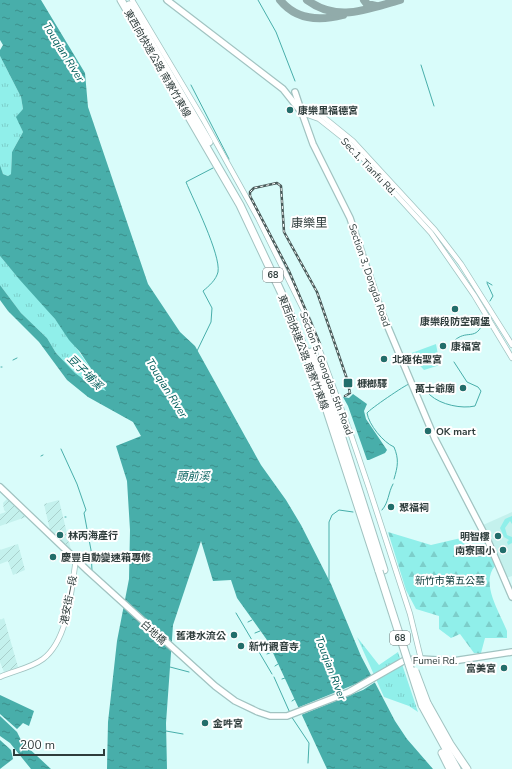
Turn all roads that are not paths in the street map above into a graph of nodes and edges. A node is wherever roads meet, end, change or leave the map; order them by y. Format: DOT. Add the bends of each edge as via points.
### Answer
graph roads {
  1 [pos="121,0"];
  2 [pos="126,0"];
  3 [pos="132,0"];
  4 [pos="167,0"];
  5 [pos="295,92"];
  6 [pos="302,113"];
  7 [pos="512,345"];
  8 [pos="512,358"];
  9 [pos="0,487"];
  10 [pos="76,559"];
  11 [pos="382,571"];
  12 [pos="512,597"];
  13 [pos="512,652"];
  14 [pos="421,659"];
  15 [pos="0,677"];
  16 [pos="424,704"];
  17 [pos="267,715"];
  18 [pos="450,769"];
  19 [pos="457,769"];
  20 [pos="461,769"];
  21 [pos="467,769"];
  1 -- 11 [label="highway, 東西向快速公路 南寮竹東線 / 68" via="240,205 281,292 317,380"];
  2 -- 11 [label="highway, 東西向快速公路 南寮竹東線 / 68" via="243,202 285,290 322,377"];
  3 -- 14 [label="street, Section 5, Gongdao 5th Road" via="258,218 309,321 365,476 410,614"];
  4 -- 6 [label="main road, Section 3, Dongda Road" via="283,89"];
  5 -- 6 [label="main road"];
  6 -- 7 [label="street, Sec.1, Tianfu Rd." via="321,115 359,146 435,230 461,264"];
  6 -- 8 [label="street, Sec.1, Tianfu Rd." via="319,120 359,153 431,233 474,295"];
  6 -- 12 [label="main road, Section 3, Dongda Road" via="313,144 350,218 376,299 435,439 488,541"];
  9 -- 10 [label="main road, 白地橋"];
  10 -- 15 [label="street, 港安街一段" via="69,607 57,642 42,660"];
  10 -- 17 [label="main road, 白地橋" via="215,686 235,701"];
  11 -- 16 [label="highway, 東西向快速公路 南寮竹東線 / 68, bridge"];
  13 -- 14 [label="main road, Fumei Rd." via="453,661"];
  14 -- 17 [label="main road, Fumei Rd." via="405,660 360,687 290,716"];
  16 -- 18 [label="highway" via="430,729"];
  16 -- 19 [label="highway, 東西向快速公路 南寮竹東線 / 68"];
  16 -- 20 [label="highway, 東西向快速公路 南寮竹東線 / 68"];
  16 -- 21 [label="highway"];
}
